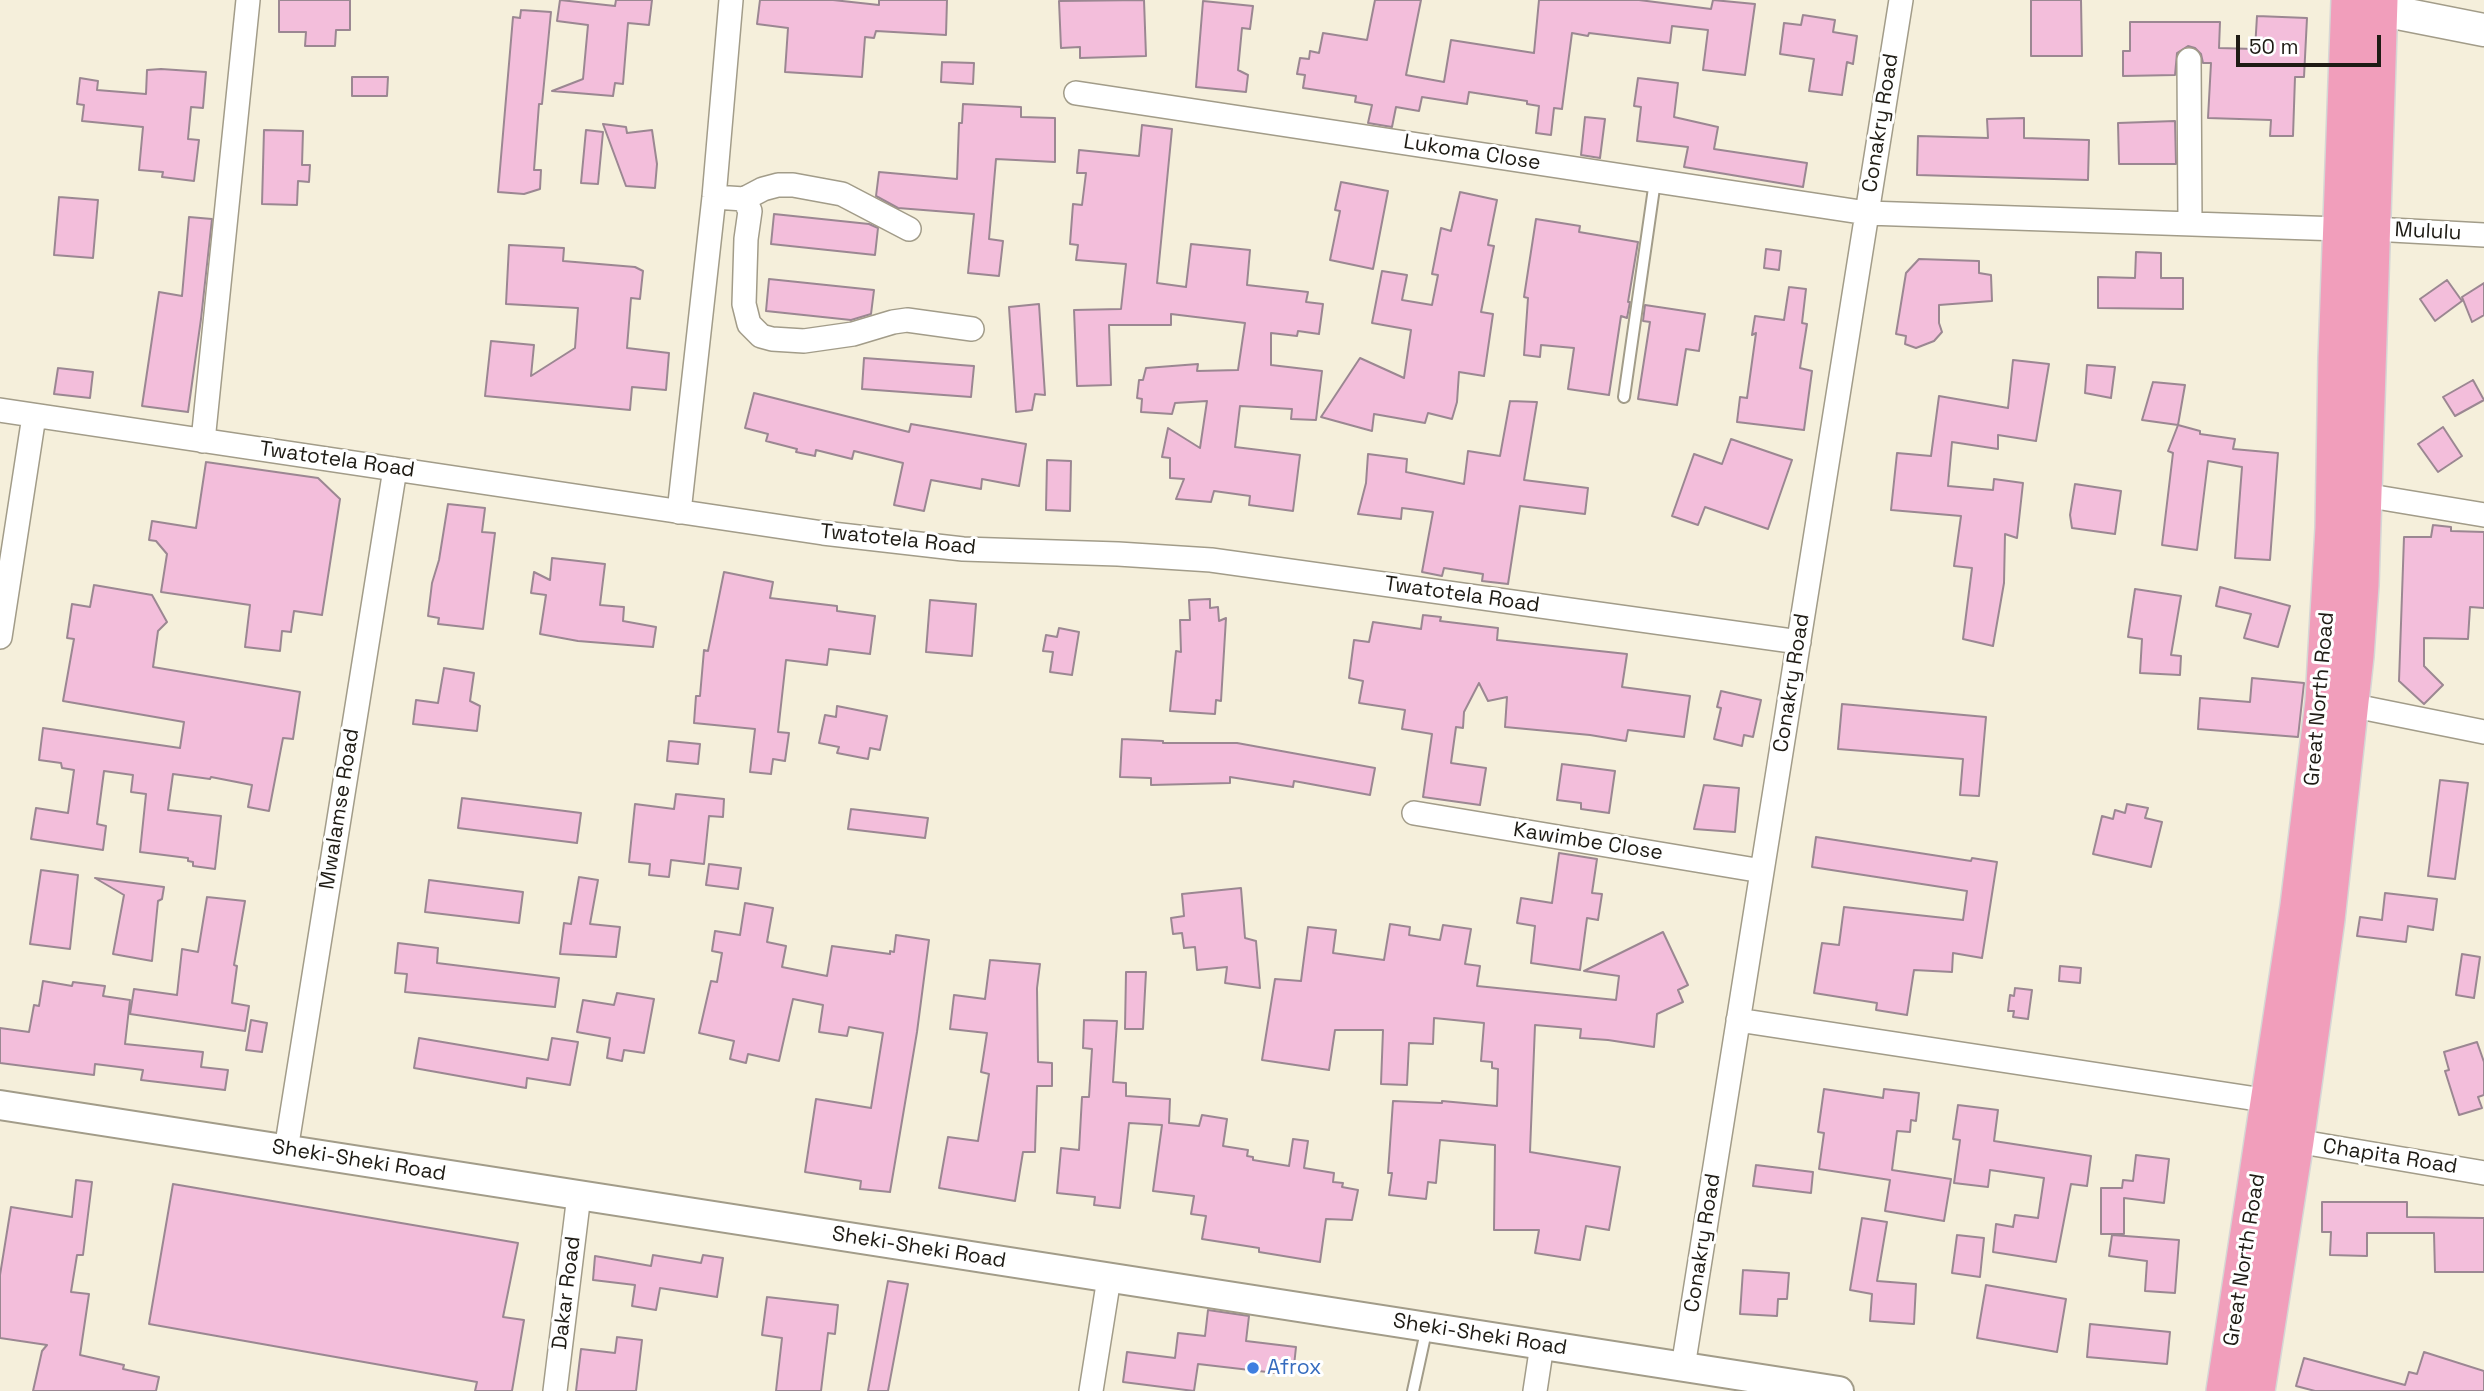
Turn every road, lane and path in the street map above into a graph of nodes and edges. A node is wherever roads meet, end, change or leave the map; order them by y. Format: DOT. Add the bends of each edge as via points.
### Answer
graph roads {
  1 [pos="248,0"];
  2 [pos="731,0"];
  3 [pos="1901,0"];
  4 [pos="2365,3"];
  5 [pos="2484,30"];
  6 [pos="2189,60"];
  7 [pos="1076,93"];
  8 [pos="1655,181"];
  9 [pos="714,197"];
  10 [pos="744,199"];
  11 [pos="1867,213"];
  12 [pos="2190,224"];
  13 [pos="909,229"];
  14 [pos="2356,229"];
  15 [pos="2484,235"];
  16 [pos="972,329"];
  17 [pos="1624,397"];
  18 [pos="0,410"];
  19 [pos="34,415"];
  20 [pos="203,441"];
  21 [pos="394,468"];
  22 [pos="2364,495"];
  23 [pos="679,512"];
  24 [pos="2484,515"];
  25 [pos="0,637"];
  26 [pos="1799,642"];
  27 [pos="2337,703"];
  28 [pos="2484,732"];
  29 [pos="1414,813"];
  30 [pos="1762,871"];
  31 [pos="1738,1020"];
  32 [pos="2270,1101"];
  33 [pos="0,1105"];
  34 [pos="2296,1141"];
  35 [pos="286,1150"];
  36 [pos="2484,1172"];
  37 [pos="579,1195"];
  38 [pos="1109,1278"];
  39 [pos="1427,1327"];
  40 [pos="1542,1345"];
  41 [pos="1683,1367"];
  42 [pos="555,1391"];
  43 [pos="1091,1391"];
  44 [pos="1413,1391"];
  45 [pos="1535,1391"];
  46 [pos="1839,1391"];
  47 [pos="2224,1391"];
  48 [pos="2257,1391"];
  1 -- 20 [label="street"];
  2 -- 9 [label="street"];
  3 -- 11 [label="street, Conakry Road"];
  4 -- 5 [label="main road"];
  4 -- 14 [label="main road, Great North Road"];
  6 -- 12 [label="street"];
  7 -- 8 [label="street, Lukoma Close"];
  8 -- 11 [label="street, Lukoma Close"];
  8 -- 17 [label="lane"];
  9 -- 10 [label="street"];
  9 -- 23 [label="street"];
  10 -- 13 [label="street" via="762,189 793,185 842,194"];
  10 -- 16 [label="street" via="750,211 744,304 749,324 761,336 804,341 907,320"];
  11 -- 12 [label="street, Lukoma Close"];
  11 -- 26 [label="street, Conakry Road"];
  12 -- 14 [label="street, Mululu"];
  14 -- 15 [label="street, Mululu"];
  14 -- 22 [label="main road, Great North Road"];
  14 -- 27 [label="main road, Great North Road" via="2333,528"];
  18 -- 19 [label="street, Twatotela Road"];
  19 -- 20 [label="street, Twatotela Road"];
  19 -- 25 [label="street"];
  20 -- 21 [label="street, Twatotela Road"];
  21 -- 23 [label="street, Twatotela Road"];
  21 -- 35 [label="street, Mwalamse Road"];
  22 -- 24 [label="street"];
  22 -- 27 [label="main road, Great North Road" via="2361,585"];
  23 -- 26 [label="street, Twatotela Road" via="963,549 1211,560"];
  26 -- 30 [label="street, Conakry Road"];
  27 -- 28 [label="street"];
  27 -- 32 [label="main road, Great North Road" via="2300,893"];
  27 -- 34 [label="main road, Great North Road" via="2326,919"];
  29 -- 30 [label="street, Kawimbe Close"];
  30 -- 31 [label="street, Conakry Road"];
  31 -- 32 [label="street"];
  31 -- 41 [label="street, Conakry Road"];
  32 -- 47 [label="main road, Great North Road"];
  33 -- 35 [label="street, Sheki-Sheki Road"];
  34 -- 36 [label="street, Chapita Road"];
  34 -- 48 [label="main road, Great North Road"];
  35 -- 37 [label="street, Sheki-Sheki Road"];
  37 -- 38 [label="street, Sheki-Sheki Road"];
  37 -- 42 [label="street, Dakar Road"];
  38 -- 39 [label="street, Sheki-Sheki Road"];
  38 -- 43 [label="street"];
  39 -- 40 [label="street, Sheki-Sheki Road"];
  39 -- 44 [label="lane"];
  40 -- 41 [label="street, Sheki-Sheki Road"];
  40 -- 45 [label="street"];
  41 -- 46 [label="street, Sheki-Sheki Road"];
}
